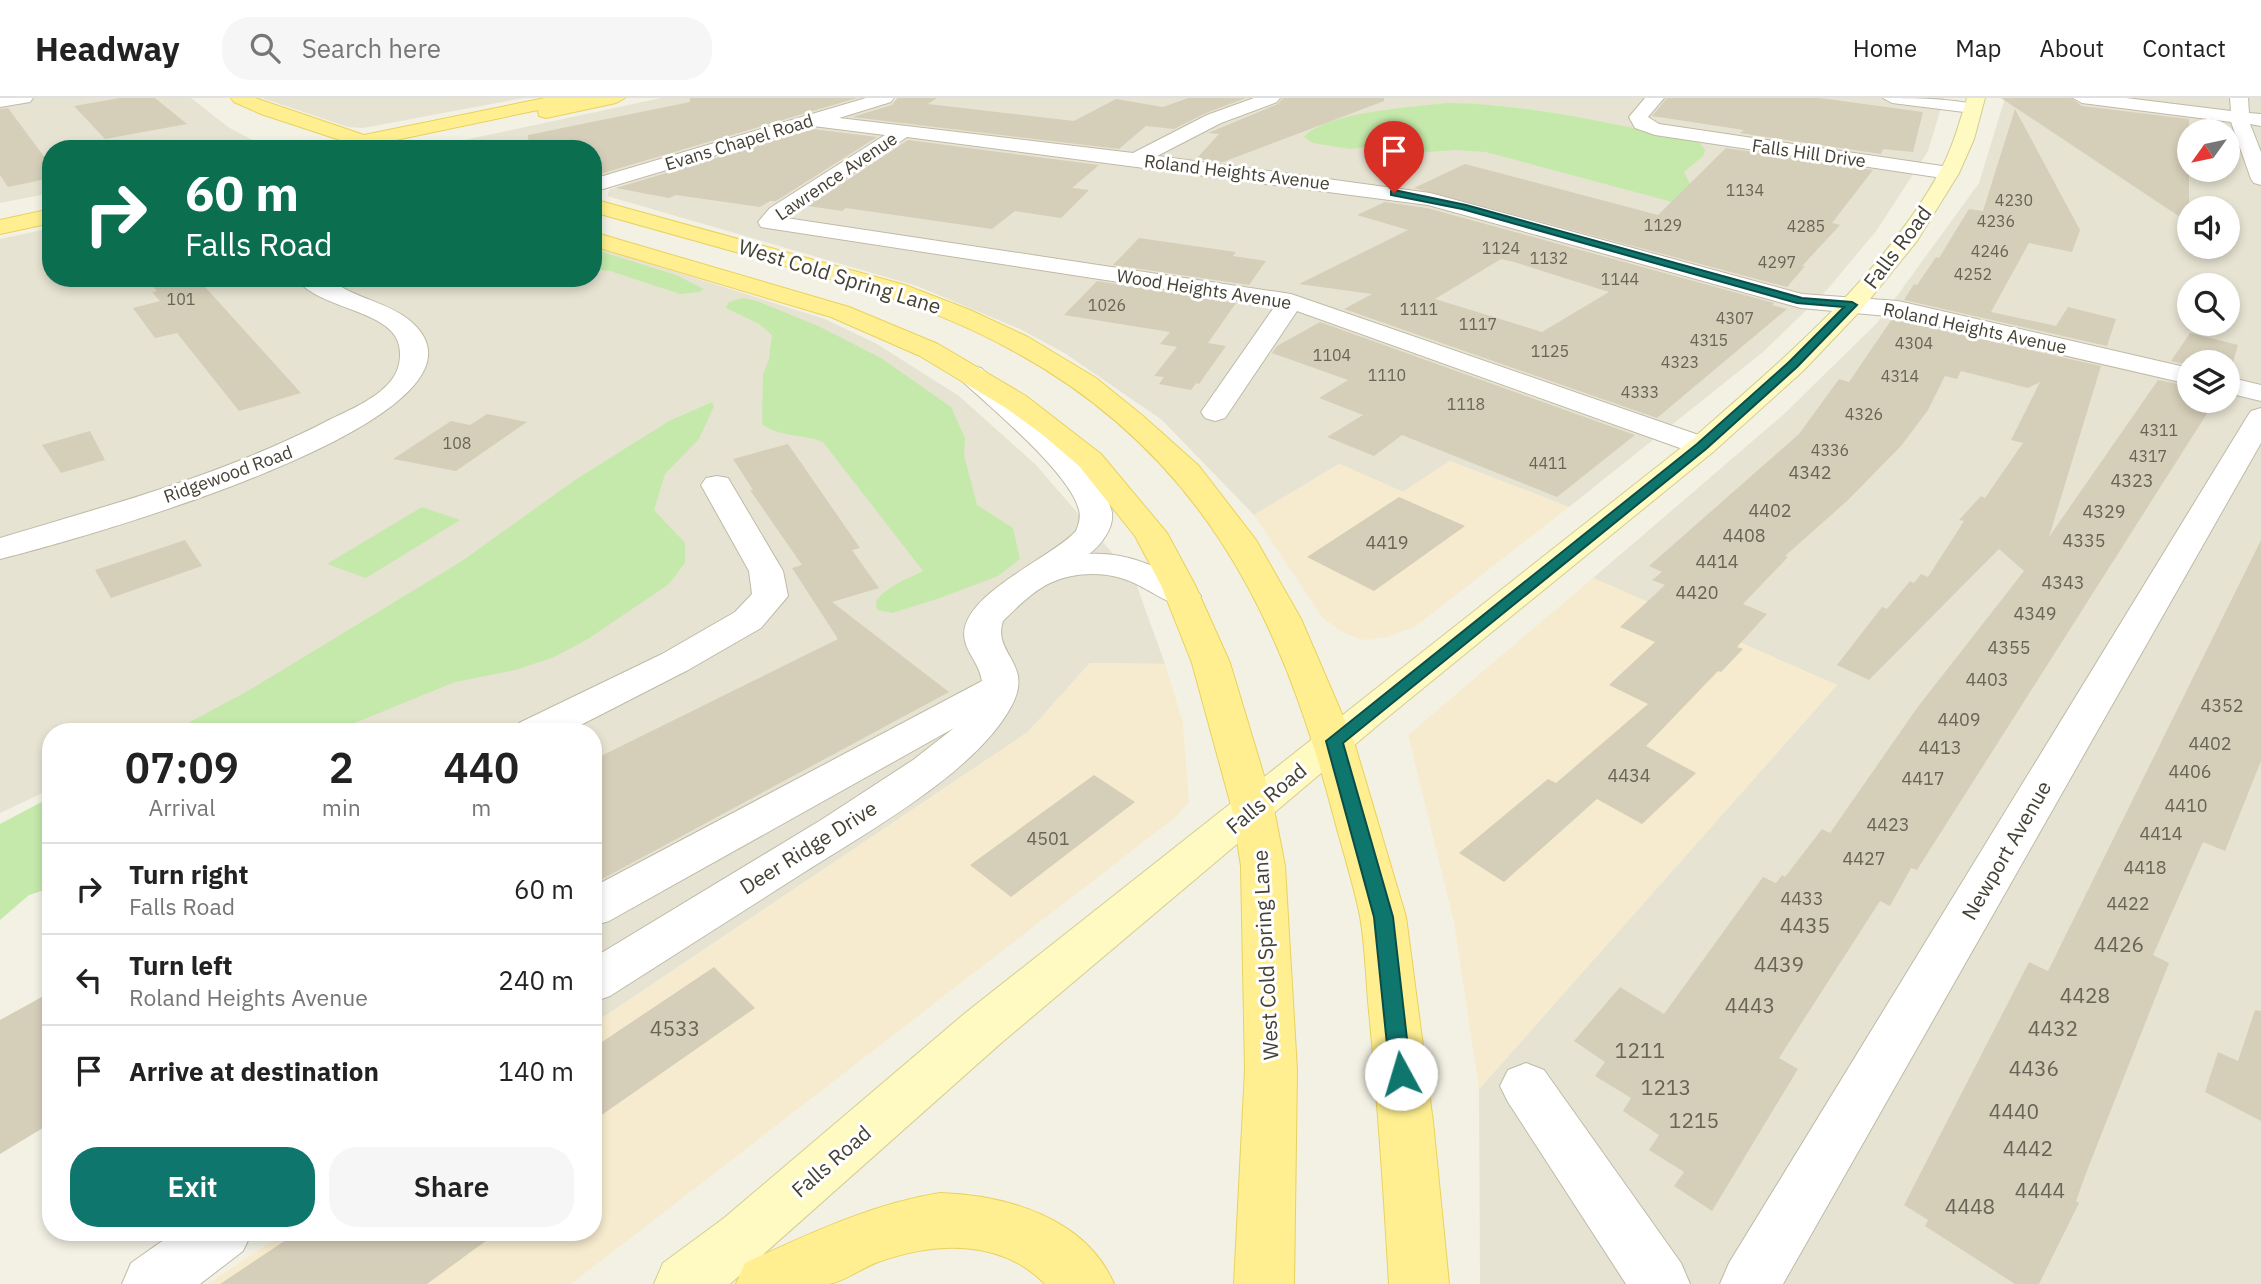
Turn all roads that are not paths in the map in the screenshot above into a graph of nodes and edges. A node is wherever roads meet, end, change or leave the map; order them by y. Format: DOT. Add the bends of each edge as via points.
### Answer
graph roads {
  1 [pos="24,98"];
  2 [pos="572,98"];
  3 [pos="616,98"];
  4 [pos="885,98"];
  5 [pos="1271,98"];
  6 [pos="1655,98"];
  7 [pos="1892,98"];
  8 [pos="2082,98"];
  9 [pos="2239,98"];
  10 [pos="0,102"];
  11 [pos="233,102"];
  12 [pos="1974,103"];
  13 [pos="2240,118"];
  14 [pos="811,120"];
  15 [pos="2261,120"];
  16 [pos="254,125"];
  17 [pos="903,131"];
  18 [pos="360,140"];
  19 [pos="402,140"];
  20 [pos="408,140"];
  21 [pos="1136,159"];
  22 [pos="1949,173"];
  23 [pos="2261,178"];
  24 [pos="602,183"];
  25 [pos="42,206"];
  26 [pos="602,207"];
  27 [pos="0,215"];
  28 [pos="42,218"];
  29 [pos="769,222"];
  30 [pos="0,227"];
  31 [pos="602,243"];
  32 [pos="324,287"];
  33 [pos="1291,301"];
  34 [pos="1852,305"];
  35 [pos="969,373"];
  36 [pos="2177,373"];
  37 [pos="2240,388"];
  38 [pos="2261,393"];
  39 [pos="1215,412"];
  40 [pos="2261,417"];
  41 [pos="1702,446"];
  42 [pos="717,485"];
  43 [pos="0,549"];
  44 [pos="1035,577"];
  45 [pos="1182,596"];
  46 [pos="1000,687"];
  47 [pos="551,723"];
  48 [pos="1334,741"];
  49 [pos="1253,809"];
  50 [pos="602,903"];
  51 [pos="602,976"];
  52 [pos="1525,1086"];
  53 [pos="211,1241"];
  54 [pos="152,1284"];
  55 [pos="684,1284"];
  56 [pos="766,1284"];
  57 [pos="1084,1284"];
  58 [pos="1264,1284"];
  59 [pos="1419,1284"];
  60 [pos="1660,1284"];
  61 [pos="1750,1284"];
  1 -- 10 [label="street"];
  2 -- 19 [label="main road"];
  3 -- 20 [label="main road"];
  4 -- 14 [label="street, Evans Chapel Road"];
  5 -- 21 [label="street" via="1205,123"];
  6 -- 22 [label="street, Falls Hill Drive" via="1638,117 1655,129"];
  7 -- 12 [label="street"];
  8 -- 13 [label="street"];
  9 -- 13 [label="street"];
  11 -- 16 [label="main road"];
  11 -- 18 [label="main road"];
  12 -- 22 [label="main road, Falls Road"];
  13 -- 15 [label="street"];
  13 -- 23 [label="street"];
  14 -- 17 [label="street, Roland Heights Avenue"];
  14 -- 24 [label="street, Evans Chapel Road"];
  17 -- 21 [label="street, Roland Heights Avenue"];
  17 -- 29 [label="street, Lawrence Avenue"];
  21 -- 34 [label="street, Roland Heights Avenue" via="1430,199 1801,301"];
  22 -- 34 [label="main road, Falls Road" via="1906,241"];
  25 -- 27 [label="main road"];
  26 -- 48 [label="main road, West Cold Spring Lane" via="917,297 1019,343 1086,384 1188,473 1239,540 1283,620"];
  28 -- 30 [label="main road"];
  29 -- 33 [label="street, Wood Heights Avenue"];
  31 -- 35 [label="main road, West Cold Spring Lane" via="840,312 919,345"];
  32 -- 43 [label="street, Ridgewood Road" via="387,317 405,332 413,344 413,361 402,385 351,421 245,471"];
  33 -- 39 [label="street"];
  33 -- 41 [label="street, Wood Heights Avenue"];
  34 -- 36 [label="street, Roland Heights Avenue" via="1898,309"];
  34 -- 41 [label="main road, Falls Road"];
  35 -- 44 [label="street" via="1062,463 1095,508 1096,523 1083,542"];
  35 -- 45 [label="main road, West Cold Spring Lane" via="1016,402 1090,460 1150,533"];
  37 -- 38 [label="street"];
  40 -- 61 [label="street, Newport Avenue"];
  41 -- 48 [label="main road, Falls Road"];
  42 -- 47 [label="street" via="766,571 770,596 748,620"];
  44 -- 45 [label="street" via="1072,566 1112,564 1146,573"];
  44 -- 46 [label="street" via="992,610 983,626 983,642 1000,671"];
  45 -- 49 [label="main road, West Cold Spring Lane" via="1211,663"];
  46 -- 50 [label="street"];
  46 -- 51 [label="street, Deer Ridge Drive" via="994,703 966,740 928,770"];
  48 -- 49 [label="main road, Falls Road"];
  48 -- 59 [label="main road, West Cold Spring Lane" via="1383,917"];
  49 -- 55 [label="main road, Falls Road" via="982,1029"];
  49 -- 58 [label="main road, West Cold Spring Lane" via="1263,866 1271,1070"];
  52 -- 60 [label="street"];
  53 -- 54 [label="street"];
  56 -- 57 [label="main road" via="890,1228 930,1219 972,1220 1009,1229 1051,1250"];
}
